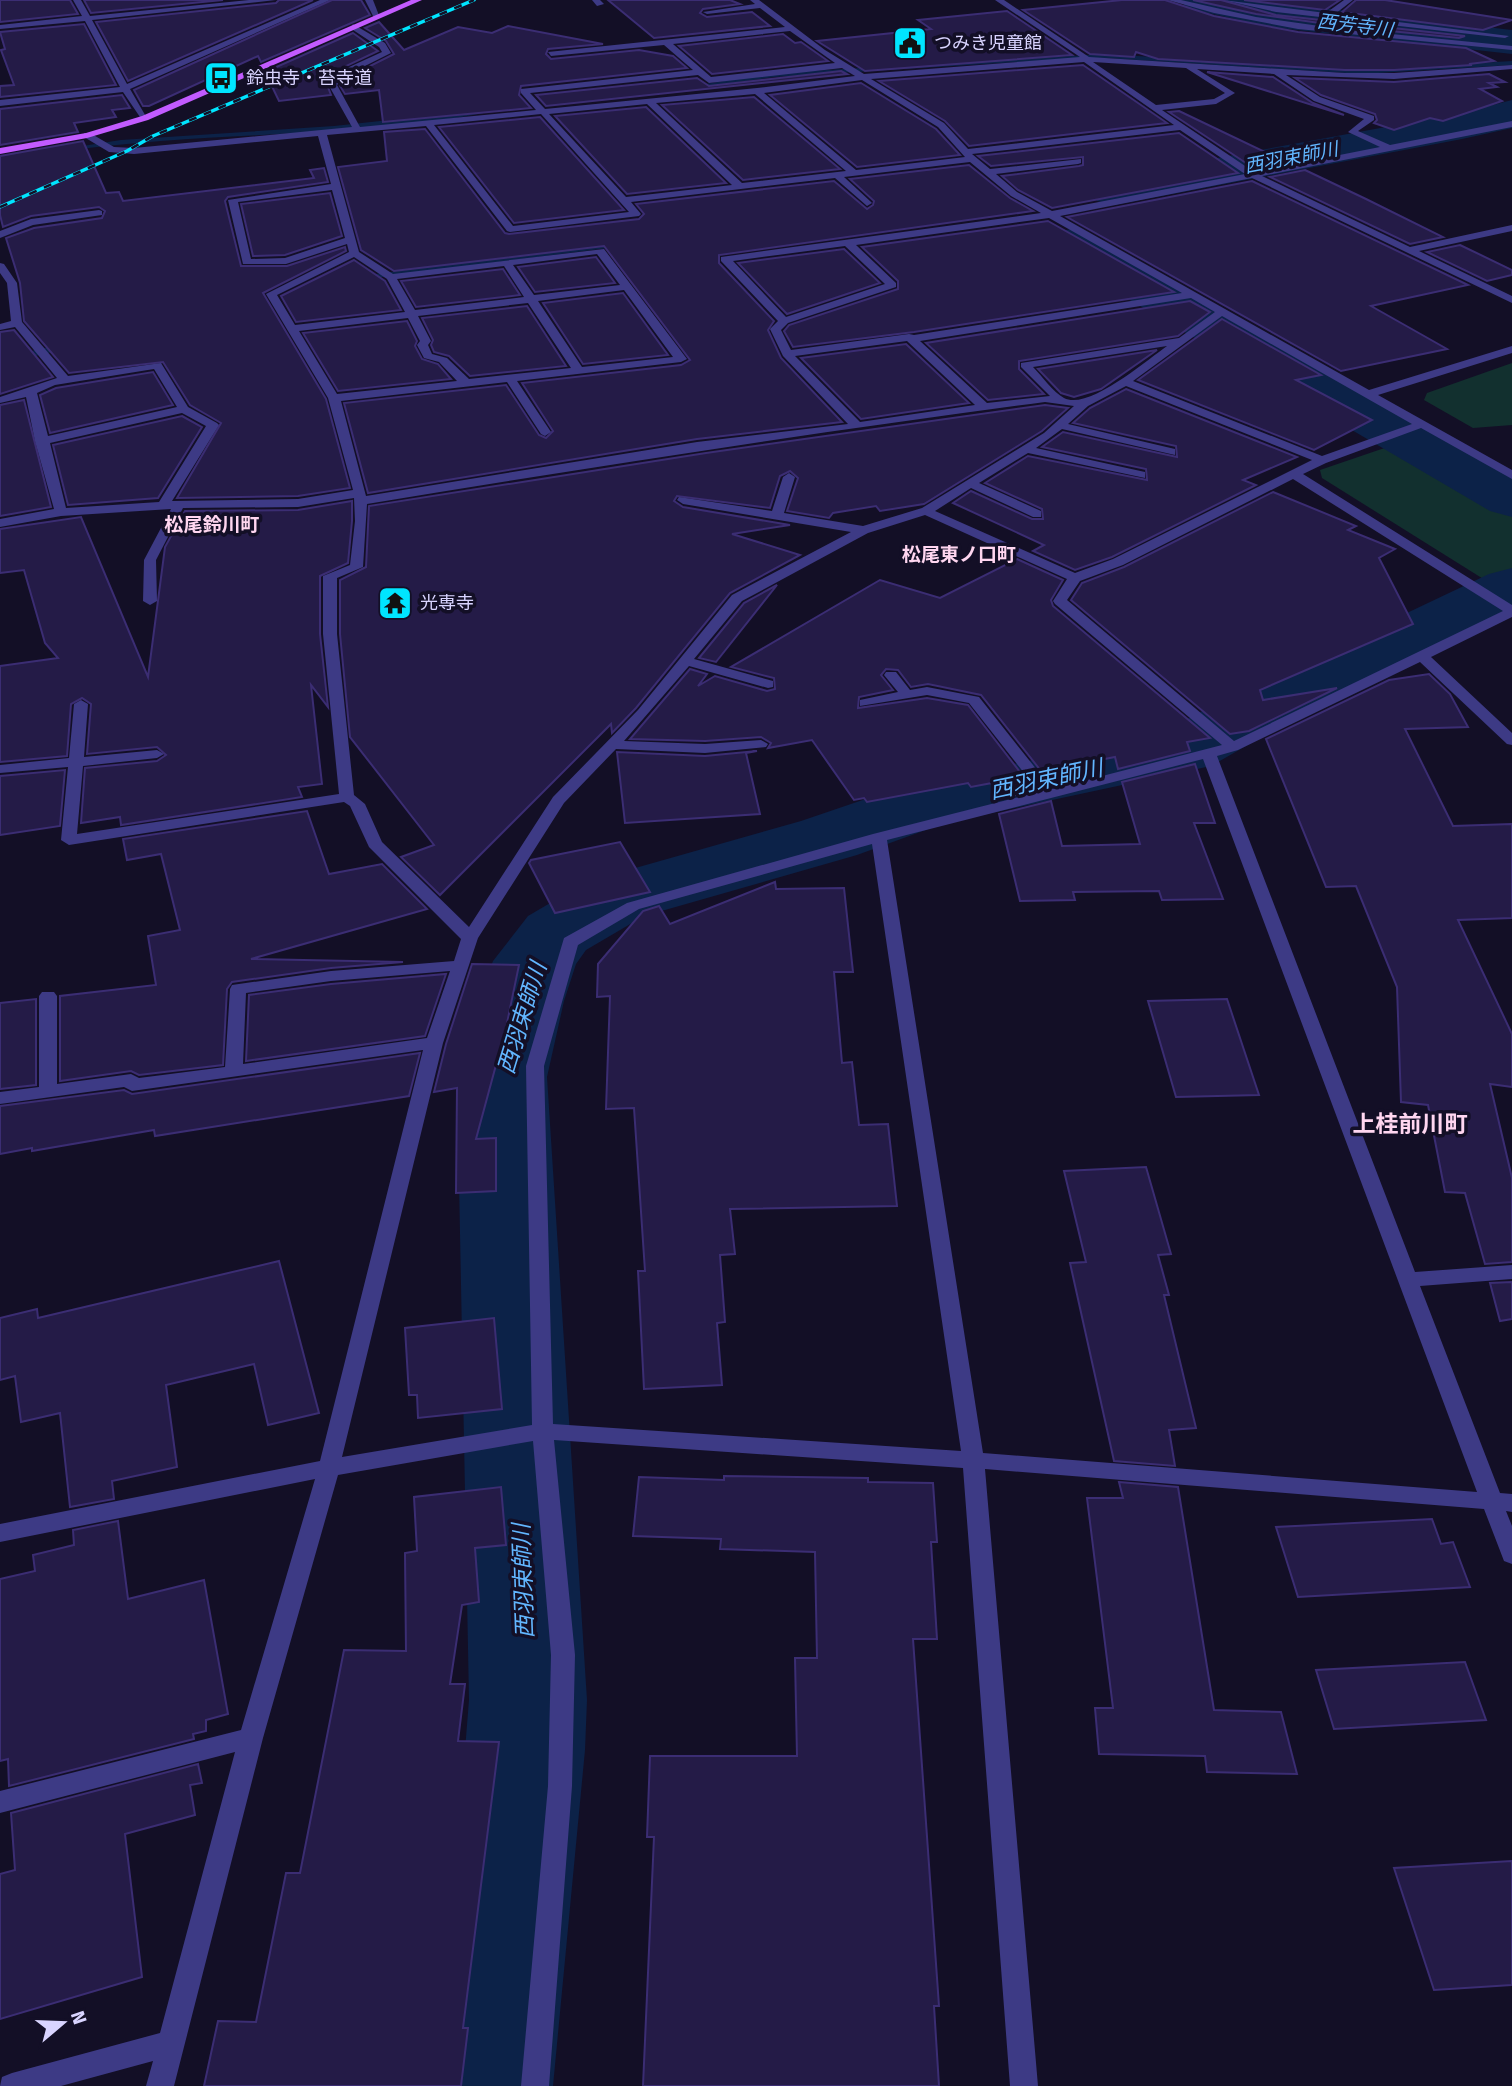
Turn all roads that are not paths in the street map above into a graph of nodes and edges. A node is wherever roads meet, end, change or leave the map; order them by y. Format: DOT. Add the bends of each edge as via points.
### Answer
graph roads {
  1 [pos="77,0"];
  2 [pos="272,0"];
  3 [pos="326,0"];
  4 [pos="369,0"];
  5 [pos="418,0"];
  6 [pos="999,0"];
  7 [pos="1172,0"];
  8 [pos="1227,0"];
  9 [pos="1349,0"];
  10 [pos="197,3"];
  11 [pos="758,3"];
  12 [pos="707,12"];
  13 [pos="377,16"];
  14 [pos="1328,16"];
  15 [pos="87,18"];
  16 [pos="353,26"];
  17 [pos="0,27"];
  18 [pos="791,29"];
  19 [pos="1512,37"];
  20 [pos="666,42"];
  21 [pos="1512,48"];
  22 [pos="551,54"];
  23 [pos="1084,57"];
  24 [pos="843,65"];
  25 [pos="1188,66"];
  26 [pos="1512,67"];
  27 [pos="701,72"];
  28 [pos="1278,73"];
  29 [pos="863,78"];
  30 [pos="124,89"];
  31 [pos="757,92"];
  32 [pos="650,102"];
  33 [pos="0,103"];
  34 [pos="1155,108"];
  35 [pos="542,111"];
  36 [pos="145,118"];
  37 [pos="429,124"];
  38 [pos="1512,124"];
  39 [pos="1182,127"];
  40 [pos="358,131"];
  41 [pos="87,135"];
  42 [pos="322,135"];
  43 [pos="1385,146"];
  44 [pos="0,151"];
  45 [pos="969,155"];
  46 [pos="1078,161"];
  47 [pos="988,172"];
  48 [pos="1250,172"];
  49 [pos="853,173"];
  50 [pos="836,174"];
  51 [pos="337,186"];
  52 [pos="740,187"];
  53 [pos="625,200"];
  54 [pos="867,203"];
  55 [pos="99,213"];
  56 [pos="1049,215"];
  57 [pos="1512,228"];
  58 [pos="0,235"];
  59 [pos="352,239"];
  60 [pos="848,243"];
  61 [pos="1410,250"];
  62 [pos="354,253"];
  63 [pos="507,264"];
  64 [pos="0,266"];
  65 [pos="391,277"];
  66 [pos="12,283"];
  67 [pos="0,284"];
  68 [pos="626,287"];
  69 [pos="1191,295"];
  70 [pos="533,299"];
  71 [pos="1512,300"];
  72 [pos="1221,312"];
  73 [pos="412,314"];
  74 [pos="784,321"];
  75 [pos="18,323"];
  76 [pos="0,327"];
  77 [pos="293,329"];
  78 [pos="911,339"];
  79 [pos="1182,341"];
  80 [pos="1512,349"];
  81 [pos="788,354"];
  82 [pos="579,371"];
  83 [pos="63,379"];
  84 [pos="511,380"];
  85 [pos="1125,382"];
  86 [pos="467,384"];
  87 [pos="31,392"];
  88 [pos="1368,394"];
  89 [pos="334,398"];
  90 [pos="0,400"];
  91 [pos="1061,401"];
  92 [pos="1084,404"];
  93 [pos="984,407"];
  94 [pos="184,409"];
  95 [pos="1422,424"];
  96 [pos="1059,425"];
  97 [pos="857,426"];
  98 [pos="545,432"];
  99 [pos="41,441"];
  100 [pos="1026,449"];
  101 [pos="1171,452"];
  102 [pos="1322,460"];
  103 [pos="1292,473"];
  104 [pos="1140,475"];
  105 [pos="1512,475"];
  106 [pos="789,477"];
  107 [pos="971,484"];
  108 [pos="360,497"];
  109 [pos="682,500"];
  110 [pos="163,505"];
  111 [pos="179,505"];
  112 [pos="926,511"];
  113 [pos="61,512"];
  114 [pos="1037,514"];
  115 [pos="777,516"];
  116 [pos="0,523"];
  117 [pos="864,530"];
  118 [pos="1075,578"];
  119 [pos="150,601"];
  120 [pos="1512,612"];
  121 [pos="1423,657"];
  122 [pos="685,661"];
  123 [pos="891,675"];
  124 [pos="768,684"];
  125 [pos="907,695"];
  126 [pos="81,704"];
  127 [pos="865,704"];
  128 [pos="1222,737"];
  129 [pos="1512,741"];
  130 [pos="612,744"];
  131 [pos="761,744"];
  132 [pos="157,754"];
  133 [pos="1209,755"];
  134 [pos="75,764"];
  135 [pos="0,769"];
  136 [pos="1041,785"];
  137 [pos="346,797"];
  138 [pos="879,837"];
  139 [pos="470,938"];
  140 [pos="462,965"];
  141 [pos="48,996"];
  142 [pos="434,1042"];
  143 [pos="234,1071"];
  144 [pos="48,1091"];
  145 [pos="0,1098"];
  146 [pos="1512,1272"];
  147 [pos="1407,1280"];
  148 [pos="540,1431"];
  149 [pos="973,1460"];
  150 [pos="329,1468"];
  151 [pos="1502,1502"];
  152 [pos="0,1532"];
  153 [pos="1512,1555"];
  154 [pos="251,1738"];
  155 [pos="0,1802"];
  156 [pos="172,2043"];
  157 [pos="12,2086"];
  158 [pos="160,2086"];
  159 [pos="535,2086"];
  160 [pos="1024,2086"];
  1 -- 15 [label="street"];
  2 -- 10 [label="street"];
  3 -- 30 [label="street"];
  4 -- 13 [label="street"];
  5 -- 13 [label="main road"];
  6 -- 23 [label="street"];
  7 -- 21 [label="street" via="1332,31"];
  8 -- 14 [label="street"];
  9 -- 14 [label="street"];
  10 -- 15 [label="street"];
  11 -- 12 [label="street"];
  11 -- 18 [label="street"];
  13 -- 16 [label="main road"];
  14 -- 19 [label="street"];
  15 -- 17 [label="street"];
  15 -- 30 [label="street"];
  16 -- 36 [label="main road"];
  16 -- 40 [label="street" via="383,45 387,53 332,84"];
  18 -- 20 [label="street"];
  18 -- 24 [label="street"];
  20 -- 22 [label="street"];
  20 -- 27 [label="street"];
  23 -- 25 [label="street"];
  23 -- 29 [label="street"];
  23 -- 34 [label="street"];
  24 -- 27 [label="street" via="709,80"];
  24 -- 29 [label="street"];
  25 -- 28 [label="street"];
  25 -- 34 [label="street" via="1231,93 1216,101"];
  26 -- 28 [label="street" via="1394,76"];
  27 -- 35 [label="street" via="524,91"];
  28 -- 43 [label="street" via="1317,99 1371,118 1352,132"];
  29 -- 31 [label="street"];
  29 -- 45 [label="street" via="941,125"];
  30 -- 33 [label="street"];
  30 -- 36 [label="street"];
  31 -- 32 [label="street"];
  31 -- 49 [label="street"];
  32 -- 35 [label="street"];
  32 -- 52 [label="street"];
  34 -- 39 [label="street"];
  35 -- 37 [label="street"];
  35 -- 53 [label="street"];
  36 -- 41 [label="main road"];
  37 -- 40 [label="street"];
  37 -- 53 [label="street" via="510,229 636,214"];
  38 -- 43 [label="street"];
  39 -- 45 [label="street"];
  39 -- 48 [label="street"];
  40 -- 42 [label="street"];
  41 -- 42 [label="street" via="112,150 127,151"];
  41 -- 44 [label="main road"];
  42 -- 51 [label="street"];
  43 -- 48 [label="street"];
  45 -- 47 [label="street"];
  45 -- 49 [label="street"];
  46 -- 47 [label="street"];
  47 -- 56 [label="street"];
  48 -- 56 [label="street"];
  48 -- 61 [label="street"];
  49 -- 50 [label="street"];
  50 -- 52 [label="street"];
  50 -- 54 [label="street"];
  51 -- 59 [label="street"];
  51 -- 59 [label="street" via="233,200 247,262 286,261"];
  52 -- 53 [label="street"];
  55 -- 58 [label="street" via="32,222"];
  56 -- 60 [label="street"];
  56 -- 69 [label="street"];
  57 -- 61 [label="street"];
  59 -- 62 [label="street"];
  60 -- 74 [label="street" via="892,285"];
  60 -- 74 [label="street" via="725,259"];
  61 -- 71 [label="street"];
  62 -- 65 [label="street"];
  62 -- 77 [label="street" via="271,294"];
  63 -- 65 [label="street"];
  63 -- 68 [label="street" via="600,251"];
  63 -- 70 [label="street"];
  64 -- 66 [label="street"];
  65 -- 73 [label="street"];
  66 -- 67 [label="street"];
  66 -- 75 [label="street"];
  68 -- 70 [label="street"];
  68 -- 82 [label="street" via="681,359"];
  69 -- 72 [label="street"];
  69 -- 78 [label="street"];
  70 -- 73 [label="street"];
  70 -- 82 [label="street"];
  72 -- 79 [label="street"];
  72 -- 88 [label="street"];
  73 -- 77 [label="street"];
  73 -- 86 [label="street" via="428,356 443,360"];
  74 -- 81 [label="street" via="775,329"];
  75 -- 76 [label="street"];
  75 -- 83 [label="street"];
  77 -- 89 [label="street"];
  78 -- 81 [label="street"];
  78 -- 93 [label="street"];
  79 -- 85 [label="street"];
  79 -- 91 [label="street" via="1025,365"];
  80 -- 88 [label="street"];
  81 -- 97 [label="street"];
  82 -- 84 [label="street"];
  83 -- 87 [label="street"];
  83 -- 94 [label="street" via="157,365"];
  84 -- 86 [label="street"];
  84 -- 98 [label="street"];
  85 -- 92 [label="street"];
  85 -- 102 [label="street"];
  86 -- 89 [label="street"];
  87 -- 90 [label="street"];
  87 -- 99 [label="street"];
  88 -- 95 [label="street"];
  89 -- 108 [label="street"];
  91 -- 92 [label="street"];
  91 -- 93 [label="street"];
  92 -- 96 [label="street"];
  93 -- 97 [label="street"];
  94 -- 99 [label="street"];
  94 -- 110 [label="street" via="213,425"];
  95 -- 102 [label="street"];
  95 -- 105 [label="street"];
  96 -- 100 [label="street"];
  96 -- 101 [label="street"];
  97 -- 108 [label="street"];
  99 -- 113 [label="street"];
  100 -- 104 [label="street"];
  100 -- 107 [label="street"];
  102 -- 103 [label="street"];
  103 -- 118 [label="street" via="1118,562"];
  103 -- 120 [label="street"];
  106 -- 115 [label="street"];
  107 -- 112 [label="street"];
  107 -- 114 [label="street"];
  108 -- 111 [label="street"];
  108 -- 137 [label="street" via="356,567 330,576 330,634"];
  109 -- 115 [label="street"];
  110 -- 111 [label="street"];
  110 -- 113 [label="street"];
  111 -- 119 [label="street" via="150,560"];
  112 -- 117 [label="street"];
  112 -- 118 [label="street"];
  113 -- 116 [label="street"];
  115 -- 117 [label="street"];
  117 -- 122 [label="street" via="737,598"];
  118 -- 128 [label="street" via="1060,601"];
  120 -- 121 [label="street"];
  121 -- 128 [label="street"];
  121 -- 129 [label="street"];
  122 -- 124 [label="street"];
  122 -- 130 [label="street"];
  123 -- 125 [label="street"];
  125 -- 127 [label="street"];
  125 -- 136 [label="street" via="927,691 974,699"];
  126 -- 134 [label="street"];
  128 -- 133 [label="street"];
  130 -- 131 [label="street" via="726,749"];
  130 -- 139 [label="street" via="558,800"];
  132 -- 134 [label="street"];
  133 -- 136 [label="street"];
  133 -- 147 [label="street"];
  134 -- 135 [label="street"];
  134 -- 137 [label="street" via="69,840"];
  136 -- 138 [label="street"];
  137 -- 139 [label="street" via="357,804 375,844"];
  138 -- 148 [label="street" via="633,906 570,942 535,1066"];
  138 -- 149 [label="street"];
  139 -- 140 [label="street"];
  140 -- 142 [label="street"];
  140 -- 143 [label="street" via="238,989"];
  141 -- 144 [label="street"];
  142 -- 143 [label="street"];
  142 -- 150 [label="street"];
  143 -- 144 [label="street"];
  144 -- 145 [label="street"];
  146 -- 147 [label="street"];
  147 -- 151 [label="street"];
  148 -- 149 [label="street"];
  148 -- 150 [label="street"];
  148 -- 159 [label="street" via="563,1655 560,1786"];
  149 -- 151 [label="street"];
  149 -- 160 [label="street"];
  150 -- 152 [label="street"];
  150 -- 154 [label="street"];
  151 -- 153 [label="street"];
  154 -- 155 [label="street"];
  154 -- 156 [label="street"];
  156 -- 157 [label="street"];
  156 -- 158 [label="street"];
}
